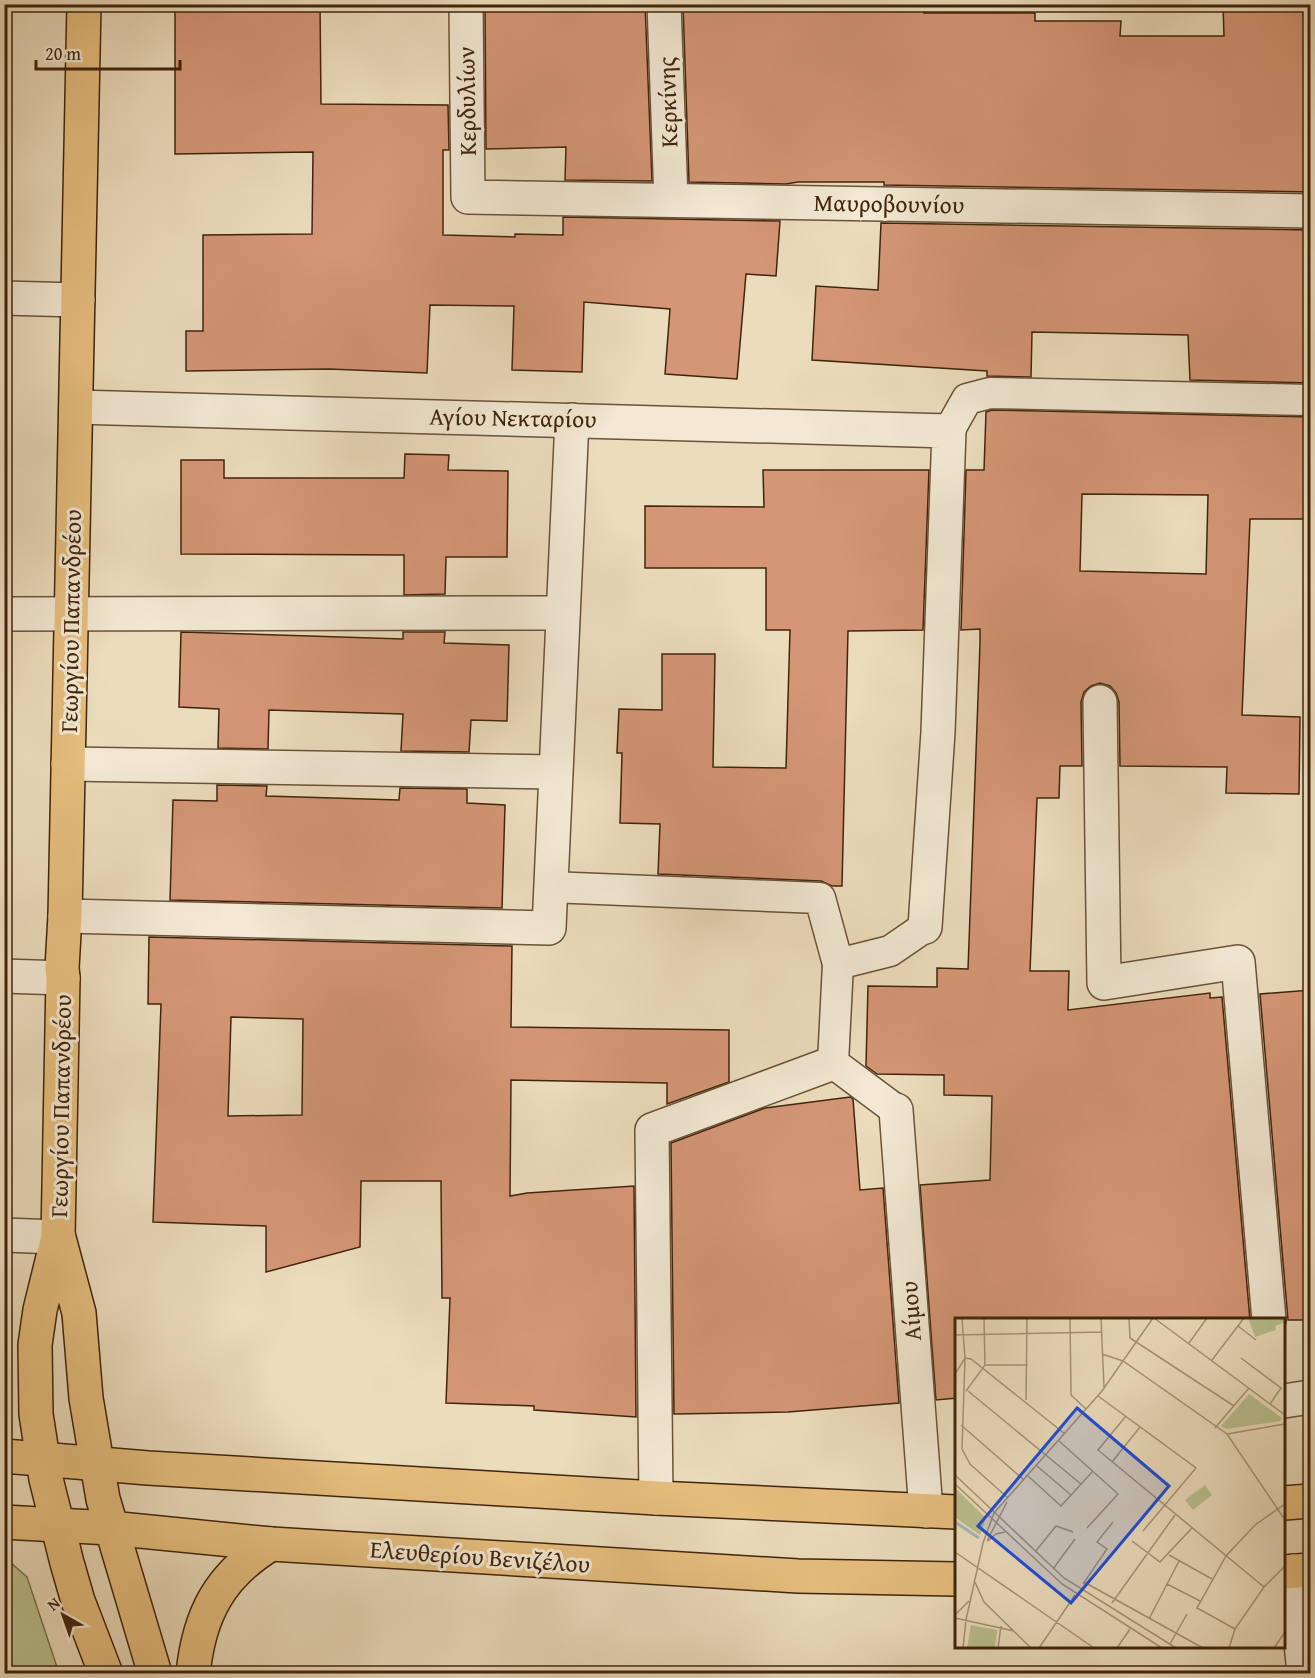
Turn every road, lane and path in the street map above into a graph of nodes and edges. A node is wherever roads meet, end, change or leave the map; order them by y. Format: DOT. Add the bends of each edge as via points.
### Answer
graph roads {
  1 [pos="84,4"];
  2 [pos="466,4"];
  3 [pos="664,4"];
  4 [pos="468,196"];
  5 [pos="671,200"];
  6 [pos="1311,212"];
  7 [pos="4,298"];
  8 [pos="78,300"];
  9 [pos="1311,400"];
  10 [pos="76,407"];
  11 [pos="572,420"];
  12 [pos="949,431"];
  13 [pos="563,613"];
  14 [pos="4,615"];
  15 [pos="71,615"];
  16 [pos="1100,702"];
  17 [pos="68,764"];
  18 [pos="555,772"];
  19 [pos="550,887"];
  20 [pos="64,916"];
  21 [pos="925,927"];
  22 [pos="838,964"];
  23 [pos="4,976"];
  24 [pos="63,978"];
  25 [pos="833,1063"];
  26 [pos="896,1110"];
  27 [pos="4,1235"];
  28 [pos="58,1237"];
  29 [pos="1269,1318"];
  30 [pos="1311,1397"];
  31 [pos="1285,1401"];
  32 [pos="4,1456"];
  33 [pos="42,1459"];
  34 [pos="96,1464"];
  35 [pos="656,1498"];
  36 [pos="1311,1501"];
  37 [pos="1285,1503"];
  38 [pos="941,1511"];
  39 [pos="4,1522"];
  40 [pos="58,1525"];
  41 [pos="110,1528"];
  42 [pos="272,1544"];
  43 [pos="1296,1571"];
  44 [pos="955,1580"];
  45 [pos="106,1674"];
  46 [pos="155,1674"];
  47 [pos="193,1674"];
  48 [pos="1304,1674"];
  1 -- 8 [label="main road, Γεωργίου Παπανδρέου"];
  2 -- 4 [label="street, Κερδυλίων"];
  3 -- 5 [label="street, Κερκίνης"];
  4 -- 5 [label="street, Μαυροβουνίου"];
  5 -- 6 [label="street, Μαυροβουνίου"];
  7 -- 8 [label="street"];
  8 -- 10 [label="main road, Γεωργίου Παπανδρέου"];
  9 -- 12 [label="street" via="990,393 967,399"];
  10 -- 11 [label="street, Αγίου Νεκταρίου"];
  10 -- 15 [label="main road, Γεωργίου Παπανδρέου"];
  11 -- 12 [label="street, Αγίου Νεκταρίου"];
  11 -- 13 [label="street"];
  12 -- 21 [label="street" via="939,732"];
  13 -- 15 [label="street"];
  13 -- 18 [label="street"];
  14 -- 15 [label="street"];
  15 -- 17 [label="main road, Γεωργίου Παπανδρέου"];
  16 -- 29 [label="street" via="1104,983 1238,962"];
  17 -- 18 [label="street"];
  17 -- 20 [label="main road, Γεωργίου Παπανδρέου"];
  18 -- 19 [label="street"];
  19 -- 20 [label="street" via="549,928"];
  19 -- 22 [label="street" via="820,898"];
  20 -- 24 [label="main road, Γεωργίου Παπανδρέου"];
  21 -- 22 [label="street" via="890,951"];
  22 -- 25 [label="street"];
  23 -- 24 [label="street"];
  24 -- 28 [label="main road, Γεωργίου Παπανδρέου"];
  25 -- 26 [label="street"];
  25 -- 35 [label="street" via="652,1130"];
  26 -- 38 [label="street, Αίμου"];
  27 -- 28 [label="street"];
  28 -- 33 [label="main road, Γεωργίου Παπανδρέου" via="35,1345 36,1414"];
  28 -- 34 [label="main road, Γεωργίου Παπανδρέου" via="79,1313"];
  30 -- 31 [label="street"];
  32 -- 33 [label="main road"];
  33 -- 34 [label="main road"];
  33 -- 40 [label="main road, Γεωργίου Παπανδρέου"];
  34 -- 35 [label="main road"];
  34 -- 41 [label="main road, Γεωργίου Παπανδρέου"];
  35 -- 38 [label="main road"];
  36 -- 37 [label="main road"];
  39 -- 40 [label="main road, Ελευθερίου Βενιζέλου"];
  40 -- 41 [label="main road, Ελευθερίου Βενιζέλου"];
  40 -- 45 [label="main road, Γεωργίου Παπανδρέου" via="78,1601"];
  41 -- 42 [label="main road, Ελευθερίου Βενιζέλου"];
  41 -- 46 [label="main road, Γεωργίου Παπανδρέου"];
  42 -- 44 [label="main road, Ελευθερίου Βενιζέλου" via="798,1576"];
  42 -- 47 [label="main road" via="242,1565 214,1597 201,1630"];
  43 -- 48 [label="street"];
}
